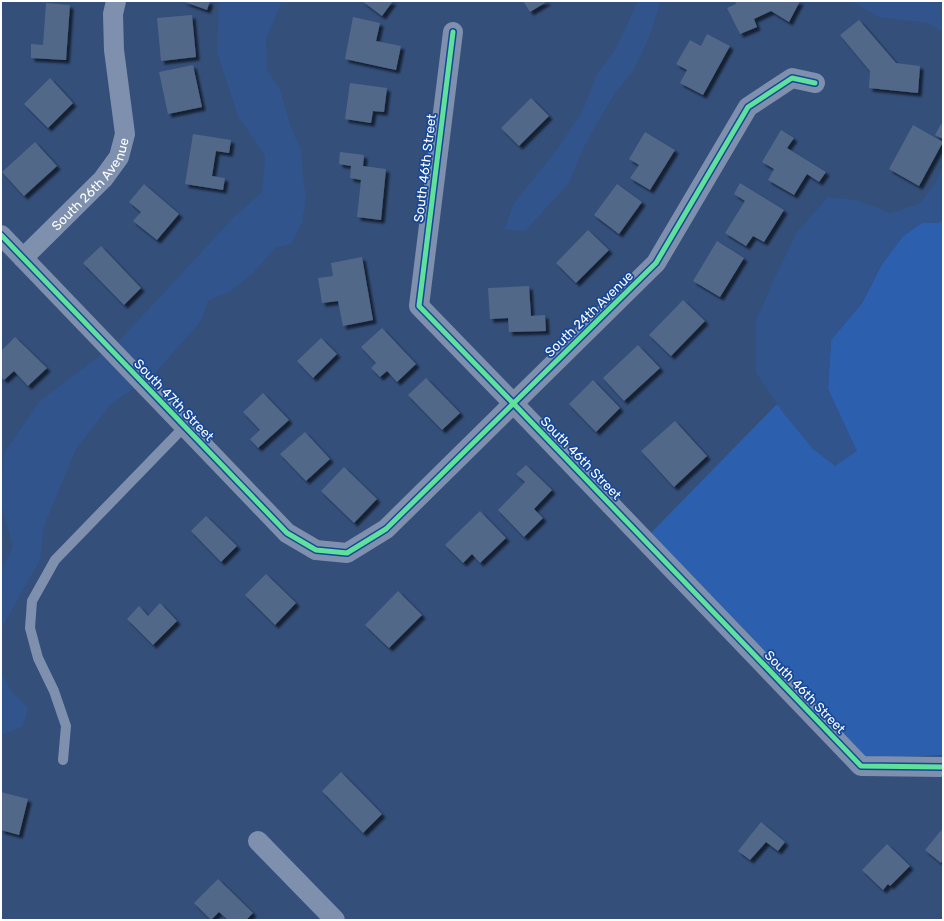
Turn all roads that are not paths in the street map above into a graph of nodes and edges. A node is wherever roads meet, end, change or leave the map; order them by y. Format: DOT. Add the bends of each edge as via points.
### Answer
graph roads {
  1 [pos="116,1"];
  2 [pos="453,32"];
  3 [pos="815,83"];
  4 [pos="1,235"];
  5 [pos="23,258"];
  6 [pos="513,403"];
  7 [pos="184,426"];
  8 [pos="347,553"];
  9 [pos="63,760"];
  10 [pos="943,767"];
  11 [pos="258,841"];
  12 [pos="335,920"];
  1 -- 5 [label="street, South 26th Avenue" via="113,14 114,50 126,134 119,157 103,179"];
  2 -- 6 [label="street, South 46th Street" via="419,306"];
  3 -- 6 [label="street, South 24th Avenue" via="792,78 748,107 656,263"];
  4 -- 5 [label="street, South 47th Street"];
  5 -- 7 [label="street, South 47th Street"];
  6 -- 8 [label="street, South 24th Avenue" via="386,529"];
  6 -- 10 [label="street, South 46th Street" via="861,766"];
  7 -- 8 [label="street, South 47th Street" via="287,533 316,550"];
  7 -- 9 [label="lane" via="56,560 32,601 30,628 38,658 54,691 66,726"];
  11 -- 12 [label="street"];
}
